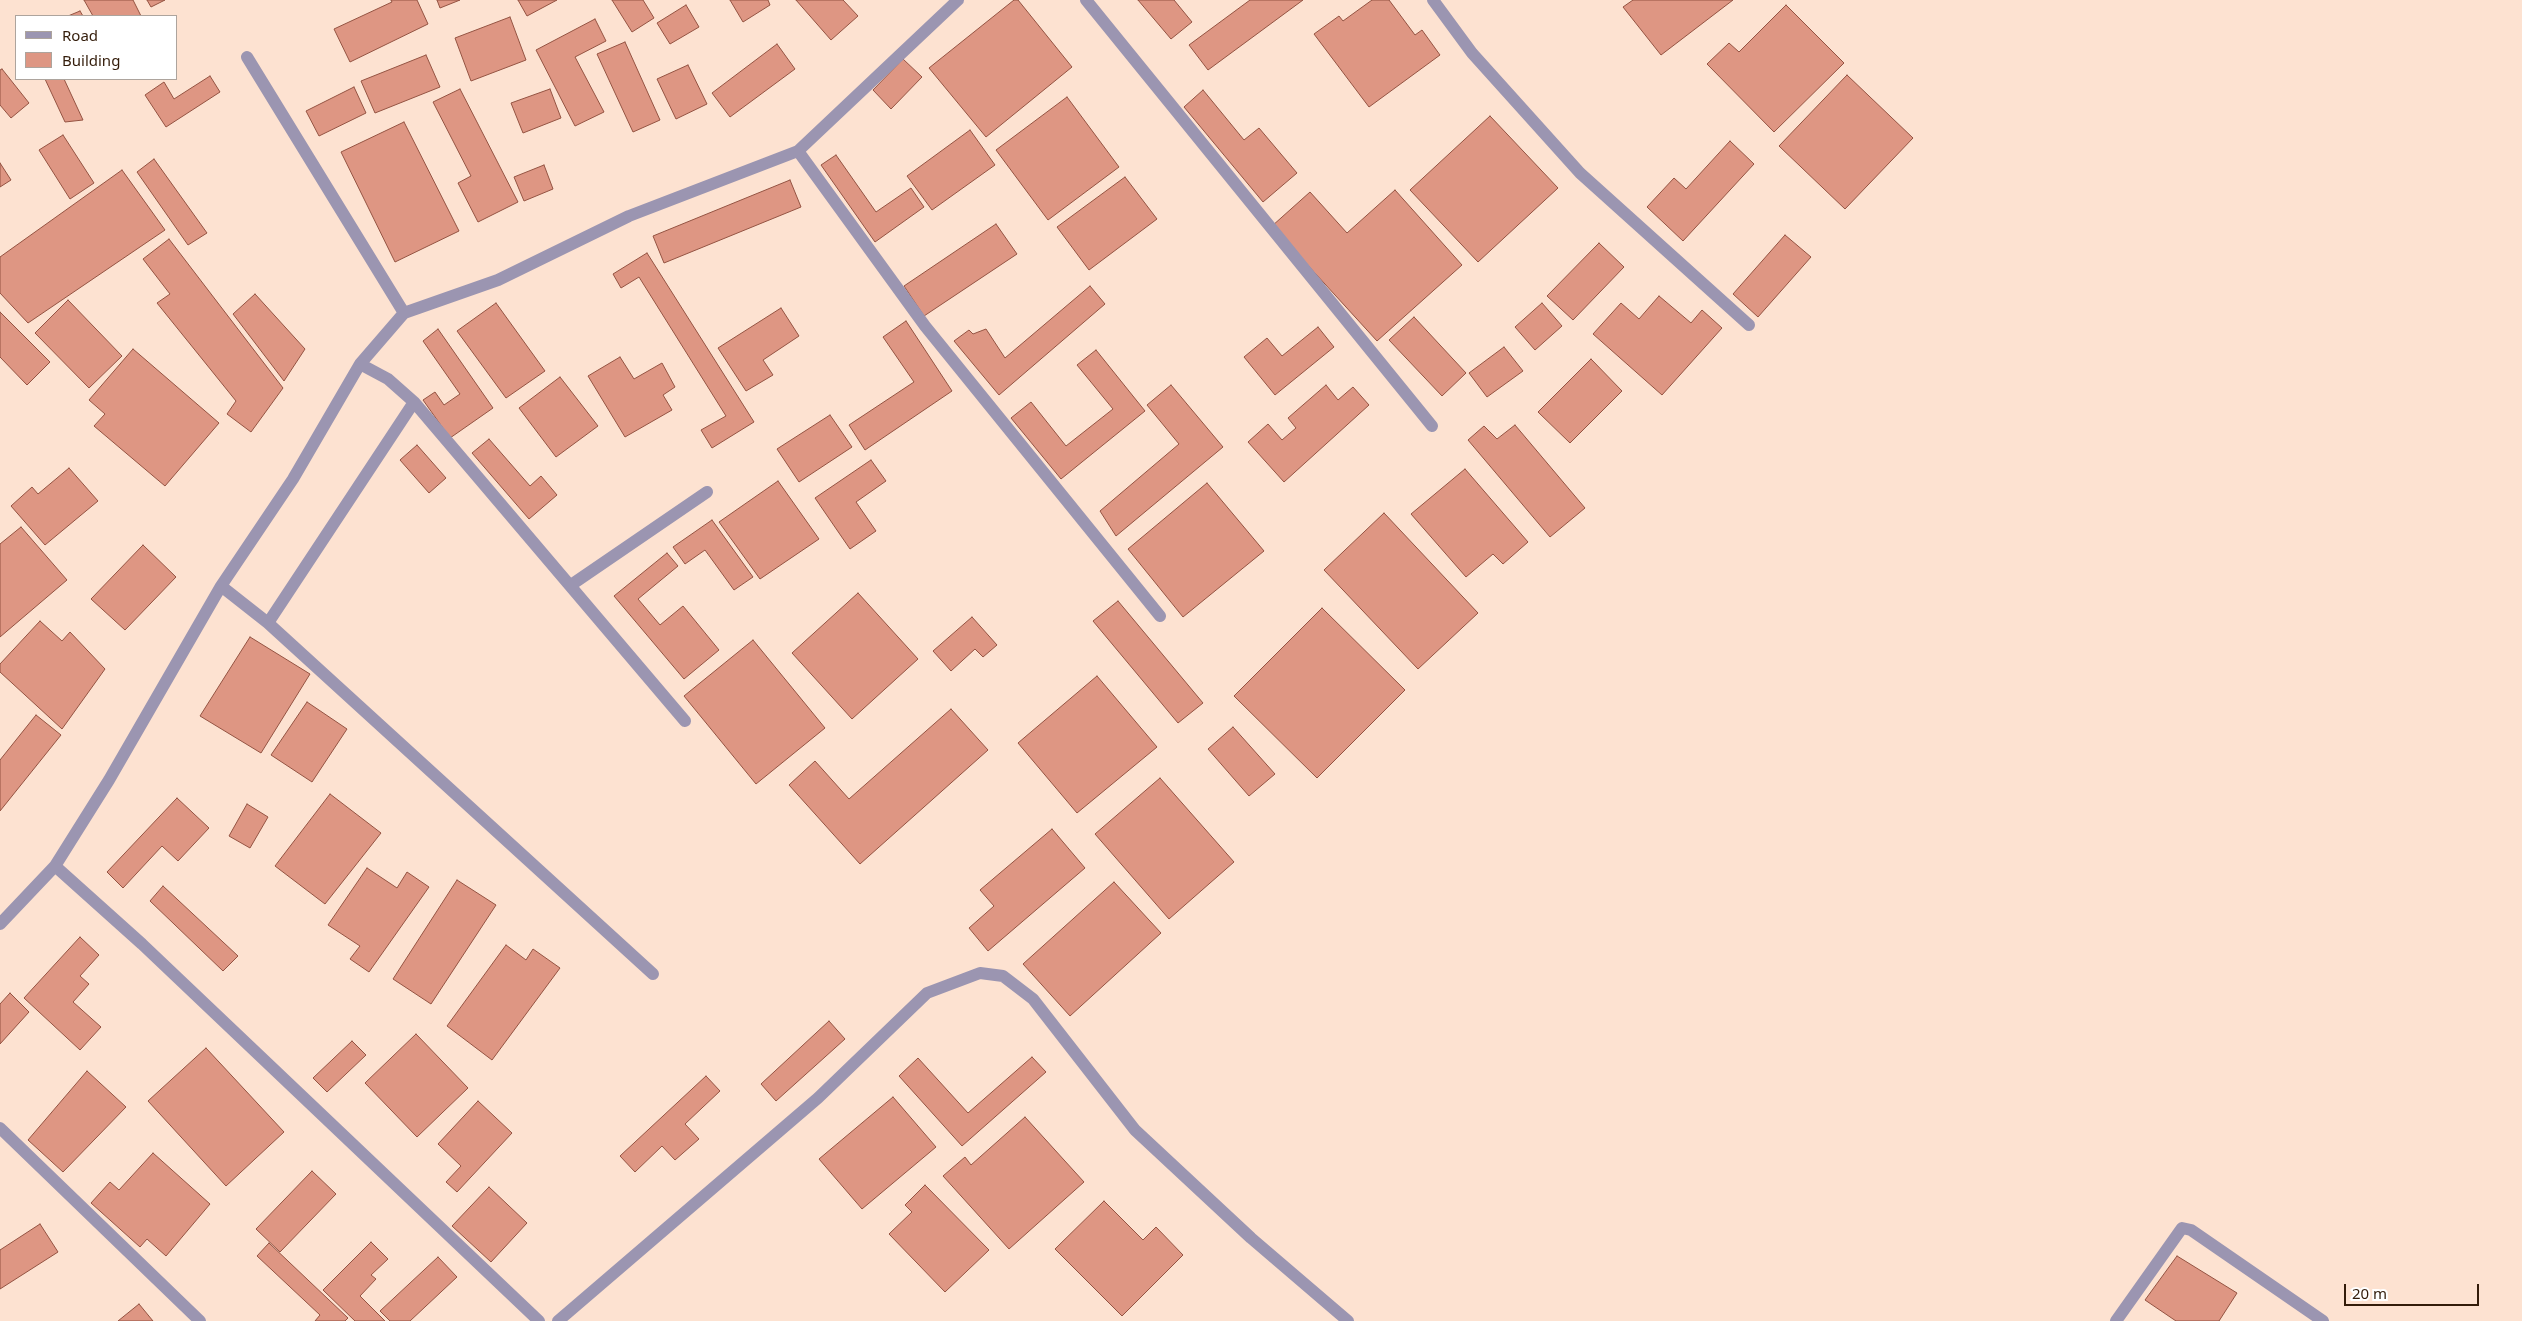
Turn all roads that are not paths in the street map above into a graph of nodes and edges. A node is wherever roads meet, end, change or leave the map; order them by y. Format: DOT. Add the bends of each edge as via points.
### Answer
graph roads {
  1 [pos="958,0"];
  2 [pos="1086,0"];
  3 [pos="1432,0"];
  4 [pos="247,57"];
  5 [pos="798,151"];
  6 [pos="404,313"];
  7 [pos="1748,325"];
  8 [pos="360,364"];
  9 [pos="414,402"];
  10 [pos="1432,426"];
  11 [pos="707,492"];
  12 [pos="571,585"];
  13 [pos="221,586"];
  14 [pos="1160,616"];
  15 [pos="268,623"];
  16 [pos="685,721"];
  17 [pos="55,866"];
  18 [pos="0,924"];
  19 [pos="653,974"];
  20 [pos="0,1128"];
  21 [pos="200,1321"];
  22 [pos="539,1321"];
  23 [pos="558,1321"];
  24 [pos="1348,1321"];
  25 [pos="2116,1321"];
  26 [pos="2323,1321"];
  1 -- 5 [label="street"];
  2 -- 10 [label="street"];
  3 -- 7 [label="street" via="1472,53 1580,173"];
  4 -- 6 [label="street"];
  5 -- 6 [label="street" via="629,216 498,280"];
  5 -- 14 [label="street" via="925,326"];
  6 -- 8 [label="street"];
  8 -- 9 [label="street" via="388,379"];
  8 -- 13 [label="street" via="293,479"];
  9 -- 12 [label="street"];
  9 -- 15 [label="street"];
  11 -- 12 [label="street"];
  12 -- 16 [label="street"];
  13 -- 15 [label="street"];
  13 -- 17 [label="street" via="109,780"];
  15 -- 19 [label="street"];
  17 -- 18 [label="street"];
  17 -- 22 [label="street" via="142,944"];
  20 -- 21 [label="street"];
  23 -- 24 [label="street" via="818,1098 927,993 980,973 1003,976 1033,998 1135,1130 1251,1238"];
  25 -- 26 [label="street" via="2182,1228 2191,1230"];
}
